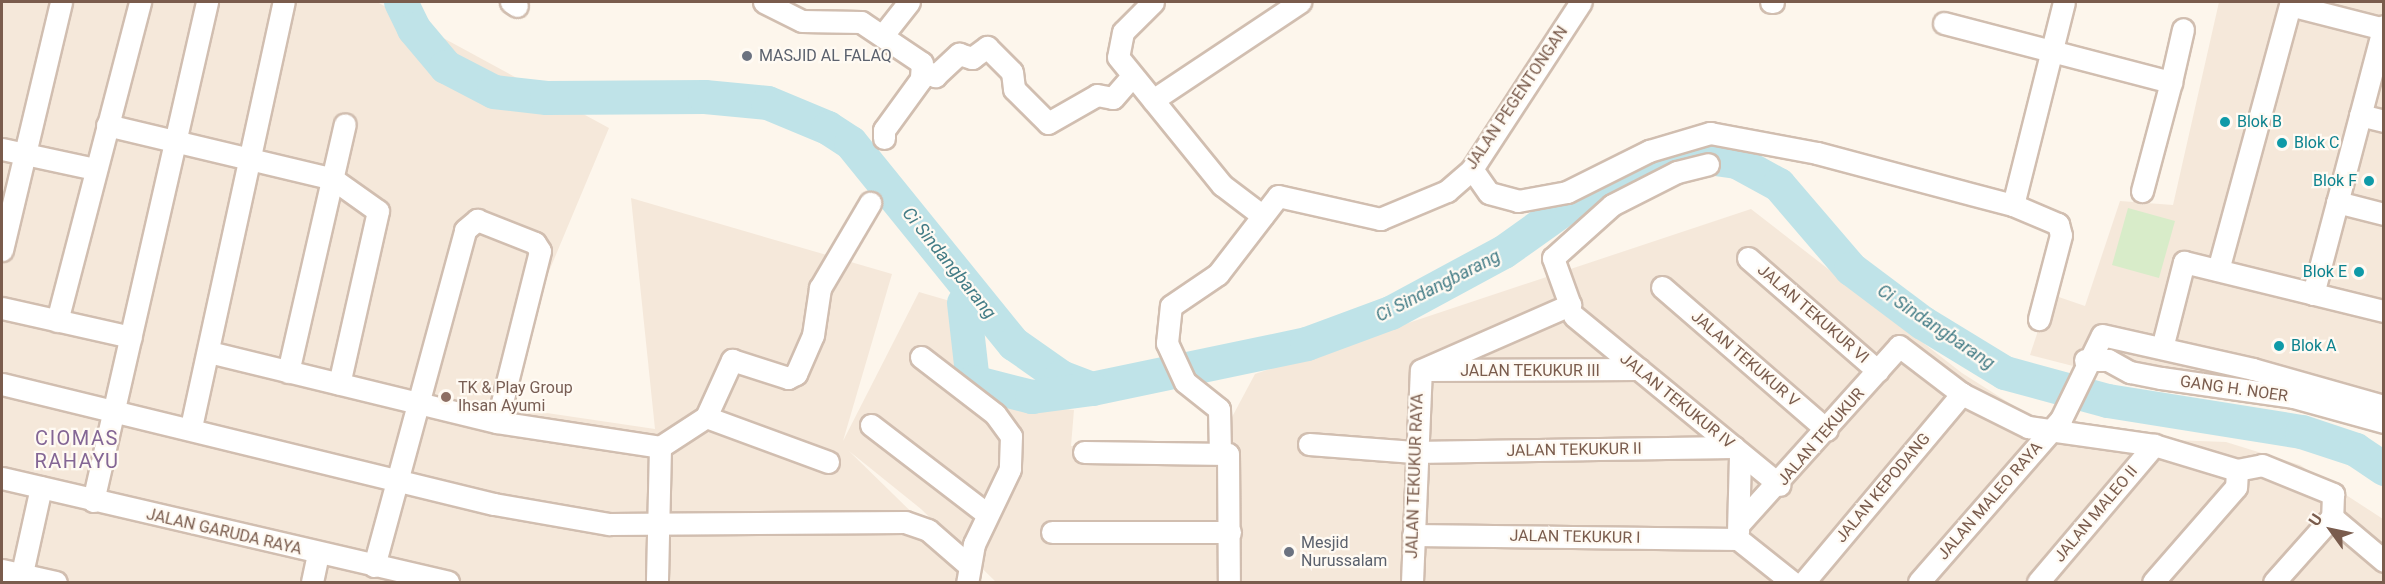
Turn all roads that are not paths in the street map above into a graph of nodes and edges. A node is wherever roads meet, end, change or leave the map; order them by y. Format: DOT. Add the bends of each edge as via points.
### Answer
graph roads {
  1 [pos="61,2"];
  2 [pos="140,2"];
  3 [pos="207,2"];
  4 [pos="284,2"];
  5 [pos="764,2"];
  6 [pos="909,2"];
  7 [pos="1153,2"];
  8 [pos="1300,2"];
  9 [pos="1581,2"];
  10 [pos="2064,2"];
  11 [pos="2291,3"];
  12 [pos="1944,23"];
  13 [pos="2383,28"];
  14 [pos="2183,29"];
  15 [pos="883,35"];
  16 [pos="2052,51"];
  17 [pos="924,70"];
  18 [pos="1132,76"];
  19 [pos="2171,82"];
  20 [pos="1153,100"];
  21 [pos="2360,115"];
  22 [pos="2384,121"];
  23 [pos="345,124"];
  24 [pos="107,125"];
  25 [pos="884,138"];
  26 [pos="177,142"];
  27 [pos="2,149"];
  28 [pos="24,154"];
  29 [pos="252,160"];
  30 [pos="1708,164"];
  31 [pos="95,169"];
  32 [pos="1472,170"];
  33 [pos="333,179"];
  34 [pos="2142,191"];
  35 [pos="2337,202"];
  36 [pos="870,203"];
  37 [pos="2013,205"];
  38 [pos="2384,214"];
  39 [pos="1263,216"];
  40 [pos="2,250"];
  41 [pos="1748,258"];
  42 [pos="2218,270"];
  43 [pos="1662,287"];
  44 [pos="2313,294"];
  45 [pos="2,308"];
  46 [pos="2384,311"];
  47 [pos="1574,316"];
  48 [pos="2039,319"];
  49 [pos="57,321"];
  50 [pos="1596,334"];
  51 [pos="131,337"];
  52 [pos="2152,346"];
  53 [pos="209,352"];
  54 [pos="921,357"];
  55 [pos="2083,366"];
  56 [pos="1639,369"];
  57 [pos="1421,370"];
  58 [pos="1878,371"];
  59 [pos="288,372"];
  60 [pos="1594,372"];
  61 [pos="2,384"];
  62 [pos="339,384"];
  63 [pos="1962,394"];
  64 [pos="417,403"];
  65 [pos="2384,406"];
  66 [pos="114,408"];
  67 [pos="706,417"];
  68 [pos="497,422"];
  69 [pos="2384,422"];
  70 [pos="2057,424"];
  71 [pos="871,425"];
  72 [pos="191,427"];
  73 [pos="1827,430"];
  74 [pos="1309,444"];
  75 [pos="2154,445"];
  76 [pos="660,447"];
  77 [pos="1737,450"];
  78 [pos="1084,452"];
  79 [pos="1414,452"];
  80 [pos="1220,453"];
  81 [pos="828,462"];
  82 [pos="2,478"];
  83 [pos="2236,478"];
  84 [pos="397,480"];
  85 [pos="1780,485"];
  86 [pos="41,487"];
  87 [pos="93,501"];
  88 [pos="987,514"];
  89 [pos="2332,517"];
  90 [pos="660,524"];
  91 [pos="1738,531"];
  92 [pos="1052,532"];
  93 [pos="1230,532"];
  94 [pos="1413,535"];
  95 [pos="318,554"];
  96 [pos="2384,561"];
  97 [pos="374,566"];
  98 [pos="967,573"];
  99 [pos="14,575"];
  100 [pos="56,582"];
  101 [pos="312,582"];
  102 [pos="448,582"];
  103 [pos="657,582"];
  104 [pos="1229,582"];
  105 [pos="1412,582"];
  106 [pos="1792,582"];
  107 [pos="1804,582"];
  108 [pos="1919,582"];
  109 [pos="2038,582"];
  110 [pos="2153,582"];
  111 [pos="2276,582"];
  1 -- 28 [label="street"];
  2 -- 24 [label="street"];
  3 -- 26 [label="street"];
  4 -- 29 [label="street"];
  5 -- 15 [label="street" via="802,21 854,19"];
  6 -- 15 [label="street"];
  7 -- 18 [label="street" via="1118,42 1118,57"];
  8 -- 20 [label="street"];
  9 -- 32 [label="street, JALAN PEGENTONGAN"];
  10 -- 16 [label="street"];
  11 -- 13 [label="street"];
  11 -- 42 [label="street"];
  12 -- 16 [label="street"];
  13 -- 21 [label="street"];
  14 -- 19 [label="street"];
  15 -- 17 [label="street" via="913,54"];
  16 -- 19 [label="street"];
  16 -- 37 [label="street"];
  17 -- 18 [label="street" via="935,76 959,54 972,58 987,47 1012,72 1014,89 1048,123 1096,95 1113,98"];
  17 -- 25 [label="street" via="884,130"];
  18 -- 20 [label="street"];
  19 -- 34 [label="street"];
  20 -- 39 [label="street" via="1227,190"];
  21 -- 22 [label="street"];
  21 -- 35 [label="street"];
  23 -- 33 [label="street"];
  24 -- 26 [label="street"];
  24 -- 31 [label="street"];
  26 -- 29 [label="street"];
  26 -- 51 [label="street"];
  27 -- 28 [label="street"];
  28 -- 31 [label="street"];
  28 -- 40 [label="street"];
  29 -- 33 [label="street"];
  29 -- 53 [label="street"];
  30 -- 57 [label="street" via="1677,172 1612,205 1553,258 1570,305"];
  31 -- 49 [label="street"];
  32 -- 37 [label="street" via="1499,199 1535,199 1568,192 1678,140 1730,134"];
  32 -- 39 [label="street, JALAN PEGENTONGAN" via="1447,191 1392,218 1360,217 1278,196"];
  33 -- 59 [label="street"];
  33 -- 62 [label="street" via="380,216"];
  35 -- 38 [label="street"];
  35 -- 44 [label="street"];
  36 -- 67 [label="street" via="820,288 813,335 796,374 788,378 732,360"];
  37 -- 48 [label="street" via="2060,227"];
  39 -- 80 [label="street" via="1218,274 1171,306 1167,343 1185,382 1220,409"];
  41 -- 58 [label="street, JALAN TEKUKUR VI"];
  42 -- 44 [label="street"];
  42 -- 52 [label="street" via="2184,262"];
  43 -- 73 [label="street, JALAN TEKUKUR V"];
  44 -- 46 [label="street"];
  45 -- 49 [label="street"];
  47 -- 50 [label="street, JALAN TEKUKUR IV"];
  49 -- 51 [label="street"];
  50 -- 56 [label="street, JALAN TEKUKUR IV"];
  50 -- 60 [label="street"];
  51 -- 66 [label="street"];
  52 -- 55 [label="street, JALAN MALEO RAYA" via="2102,335"];
  52 -- 65 [label="street"];
  53 -- 59 [label="street"];
  53 -- 72 [label="street"];
  54 -- 88 [label="street" via="1008,429 1010,469"];
  55 -- 69 [label="street, GANG H. NOER" via="2108,360 2130,372 2293,397"];
  55 -- 70 [label="street, JALAN MALEO RAYA"];
  56 -- 60 [label="street, JALAN TEKUKUR III"];
  56 -- 77 [label="street, JALAN TEKUKUR IV"];
  57 -- 60 [label="street, JALAN TEKUKUR III"];
  57 -- 79 [label="street, JALAN TEKUKUR RAYA"];
  58 -- 63 [label="street, JALAN TEKUKUR" via="1899,346"];
  58 -- 73 [label="street, JALAN TEKUKUR"];
  59 -- 62 [label="street"];
  61 -- 66 [label="street"];
  62 -- 64 [label="street"];
  63 -- 70 [label="street" via="2028,427"];
  63 -- 107 [label="street, JALAN KEPODANG"];
  64 -- 68 [label="street"];
  64 -- 68 [label="street" via="467,223 477,220 535,243 540,251"];
  64 -- 84 [label="street"];
  66 -- 72 [label="street"];
  66 -- 87 [label="street"];
  67 -- 76 [label="street"];
  67 -- 81 [label="street"];
  68 -- 76 [label="street"];
  70 -- 75 [label="street"];
  70 -- 108 [label="street, JALAN MALEO RAYA"];
  71 -- 88 [label="street"];
  72 -- 84 [label="street"];
  73 -- 85 [label="street, JALAN TEKUKUR"];
  74 -- 79 [label="street, JALAN TEKUKUR II"];
  75 -- 83 [label="street"];
  75 -- 109 [label="street, JALAN MALEO II"];
  76 -- 90 [label="street"];
  77 -- 79 [label="street, JALAN TEKUKUR II"];
  77 -- 85 [label="street, JALAN TEKUKUR IV"];
  77 -- 91 [label="street"];
  78 -- 80 [label="street"];
  79 -- 94 [label="street, JALAN TEKUKUR RAYA"];
  80 -- 93 [label="street" via="1230,457"];
  82 -- 86 [label="street, JALAN GARUDA RAYA"];
  83 -- 89 [label="street" via="2262,465 2303,479 2333,495"];
  83 -- 110 [label="street"];
  84 -- 90 [label="street" via="609,524"];
  84 -- 97 [label="street"];
  85 -- 91 [label="street, JALAN TEKUKUR"];
  86 -- 87 [label="street, JALAN GARUDA RAYA"];
  86 -- 99 [label="street"];
  87 -- 95 [label="street, JALAN GARUDA RAYA"];
  88 -- 98 [label="street"];
  89 -- 96 [label="street"];
  89 -- 111 [label="street"];
  90 -- 98 [label="street" via="905,522 928,530"];
  90 -- 103 [label="street"];
  91 -- 94 [label="street, JALAN TEKUKUR I"];
  91 -- 106 [label="street"];
  92 -- 93 [label="street"];
  93 -- 104 [label="street"];
  94 -- 105 [label="street, JALAN TEKUKUR RAYA"];
  95 -- 97 [label="street, JALAN GARUDA RAYA"];
  95 -- 101 [label="street"];
  97 -- 102 [label="street, JALAN GARUDA RAYA"];
  99 -- 100 [label="street"];
}
